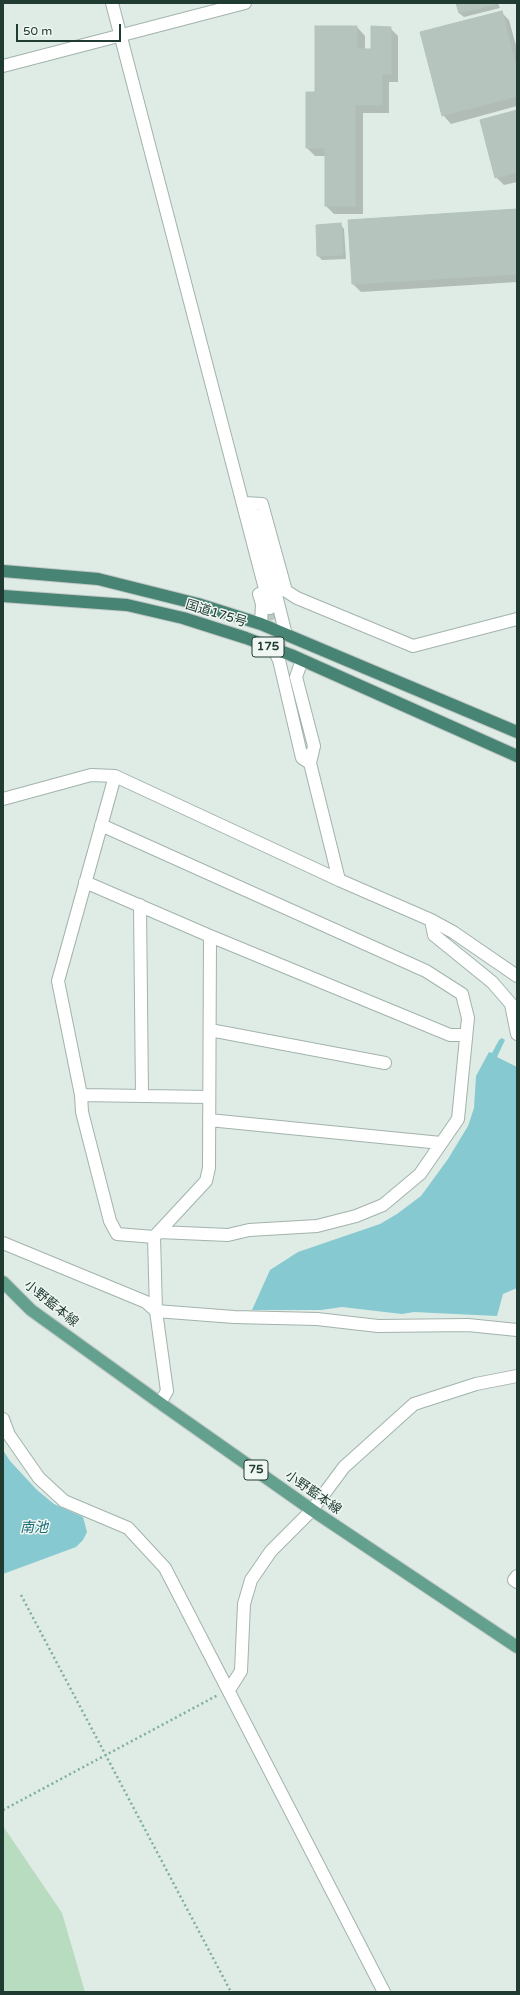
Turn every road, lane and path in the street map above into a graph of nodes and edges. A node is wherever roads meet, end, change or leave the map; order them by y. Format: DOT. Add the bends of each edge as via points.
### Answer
graph roads {
  1 [pos="112,3"];
  2 [pos="245,3"];
  3 [pos="120,36"];
  4 [pos="3,66"];
  5 [pos="244,503"];
  6 [pos="3,571"];
  7 [pos="3,596"];
  8 [pos="270,608"];
  9 [pos="517,619"];
  10 [pos="261,624"];
  11 [pos="286,635"];
  12 [pos="273,648"];
  13 [pos="302,660"];
  14 [pos="288,673"];
  15 [pos="517,732"];
  16 [pos="517,756"];
  17 [pos="310,763"];
  18 [pos="115,776"];
  19 [pos="3,799"];
  20 [pos="101,824"];
  21 [pos="339,880"];
  22 [pos="85,882"];
  23 [pos="140,905"];
  24 [pos="431,920"];
  25 [pos="210,936"];
  26 [pos="517,976"];
  27 [pos="210,1030"];
  28 [pos="517,1034"];
  29 [pos="466,1035"];
  30 [pos="385,1064"];
  31 [pos="80,1095"];
  32 [pos="142,1096"];
  33 [pos="209,1097"];
  34 [pos="209,1120"];
  35 [pos="441,1143"];
  36 [pos="156,1234"];
  37 [pos="3,1243"];
  38 [pos="3,1282"];
  39 [pos="156,1311"];
  40 [pos="517,1330"];
  41 [pos="517,1376"];
  42 [pos="160,1403"];
  43 [pos="3,1419"];
  44 [pos="312,1510"];
  45 [pos="517,1576"];
  46 [pos="517,1582"];
  47 [pos="21,1595"];
  48 [pos="517,1647"];
  49 [pos="229,1690"];
  50 [pos="106,1756"];
  51 [pos="3,1810"];
  52 [pos="232,1992"];
  53 [pos="384,1992"];
  1 -- 3 [label="street"];
  2 -- 3 [label="street"];
  3 -- 4 [label="street"];
  3 -- 5 [label="street"];
  5 -- 8 [label="street"];
  5 -- 9 [label="street" via="262,504 286,590 296,598 413,646"];
  5 -- 10 [label="street" via="240,512 262,604"];
  5 -- 11 [label="street" via="257,519"];
  6 -- 10 [label="highway, 国道175号 / 175" via="98,579 198,604"];
  7 -- 12 [label="highway, 国道175号 / 175" via="127,605 183,618"];
  10 -- 11 [label="highway, 国道175号 / 175"];
  11 -- 15 [label="highway, 国道175号 / 175"];
  12 -- 13 [label="highway, 国道175号 / 175"];
  12 -- 17 [label="street" via="279,660 302,758"];
  13 -- 16 [label="highway, 国道175号 / 175"];
  13 -- 17 [label="street" via="296,677 314,746"];
  14 -- 17 [label="street"];
  17 -- 21 [label="street"];
  18 -- 19 [label="street" via="92,775"];
  18 -- 20 [label="street"];
  18 -- 21 [label="street"];
  20 -- 22 [label="street"];
  20 -- 29 [label="street" via="426,971 462,994 468,1018"];
  21 -- 24 [label="street"];
  22 -- 23 [label="street"];
  22 -- 31 [label="street" via="58,981"];
  23 -- 25 [label="street"];
  23 -- 32 [label="street"];
  24 -- 26 [label="street"];
  24 -- 28 [label="street" via="434,935 492,982 510,1004"];
  25 -- 27 [label="street"];
  25 -- 29 [label="street" via="450,1034"];
  27 -- 30 [label="street"];
  27 -- 33 [label="street"];
  29 -- 35 [label="street" via="458,1119"];
  31 -- 32 [label="street"];
  31 -- 36 [label="street" via="110,1221 117,1234"];
  32 -- 33 [label="street"];
  33 -- 34 [label="street"];
  34 -- 35 [label="street"];
  34 -- 36 [label="street" via="209,1168 206,1181"];
  35 -- 36 [label="street" via="420,1174 383,1205 356,1216 317,1226 250,1230 228,1235"];
  36 -- 39 [label="street"];
  37 -- 39 [label="street" via="146,1302"];
  38 -- 42 [label="main road, 小野藍本線 / 75" via="31,1310"];
  39 -- 40 [label="street" via="234,1317 317,1319 378,1326 468,1325"];
  39 -- 42 [label="street" via="167,1391"];
  41 -- 44 [label="street" via="476,1384 414,1404 344,1467"];
  42 -- 44 [label="main road, 小野藍本線 / 75"];
  43 -- 49 [label="street" via="8,1435 39,1478 64,1501 128,1528 165,1568"];
  44 -- 48 [label="main road, 小野藍本線 / 75"];
  44 -- 49 [label="street" via="271,1551 251,1580 244,1604 241,1671"];
  45 -- 46 [label="street" via="514,1580"];
  47 -- 50 [label="path"];
  49 -- 50 [label="path" via="204,1701"];
  49 -- 53 [label="street"];
  50 -- 51 [label="path"];
  50 -- 52 [label="path"];
}
